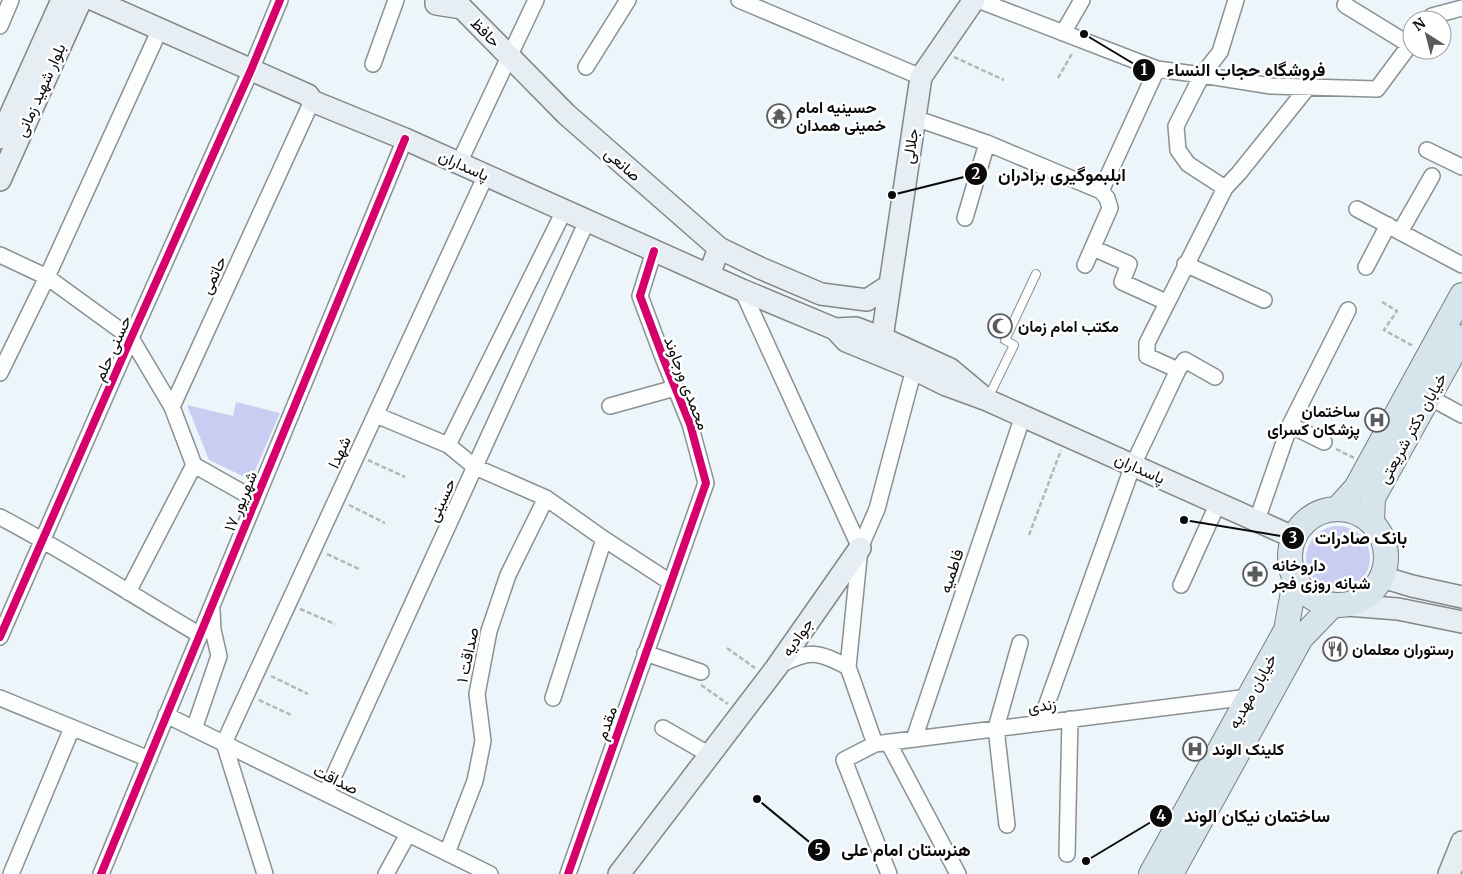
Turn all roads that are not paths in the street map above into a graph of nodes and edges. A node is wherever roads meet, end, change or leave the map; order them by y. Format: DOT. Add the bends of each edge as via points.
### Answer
graph roads {
  1 [pos="11,0"];
  2 [pos="62,0"];
  3 [pos="81,0"];
  4 [pos="94,0"];
  5 [pos="280,0"];
  6 [pos="396,0"];
  7 [pos="536,0"];
  8 [pos="628,0"];
  9 [pos="739,0"];
  10 [pos="976,0"];
  11 [pos="1082,0"];
  12 [pos="1236,0"];
  13 [pos="431,1"];
  14 [pos="1345,5"];
  15 [pos="0,26"];
  16 [pos="160,29"];
  17 [pos="1062,33"];
  18 [pos="1402,39"];
  19 [pos="510,56"];
  20 [pos="1402,56"];
  21 [pos="373,64"];
  22 [pos="586,67"];
  23 [pos="1156,69"];
  24 [pos="252,70"];
  25 [pos="1202,74"];
  26 [pos="921,77"];
  27 [pos="1308,87"];
  28 [pos="312,101"];
  29 [pos="915,118"];
  30 [pos="0,138"];
  31 [pos="405,139"];
  32 [pos="987,143"];
  33 [pos="1427,150"];
  34 [pos="459,163"];
  35 [pos="1462,167"];
  36 [pos="486,175"];
  37 [pos="1432,176"];
  38 [pos="0,180"];
  39 [pos="1224,188"];
  40 [pos="1101,191"];
  41 [pos="565,210"];
  42 [pos="1356,210"];
  43 [pos="964,218"];
  44 [pos="587,221"];
  45 [pos="1394,228"];
  46 [pos="719,248"];
  47 [pos="1093,248"];
  48 [pos="654,251"];
  49 [pos="0,256"];
  50 [pos="1185,264"];
  51 [pos="1086,265"];
  52 [pos="1462,265"];
  53 [pos="1366,267"];
  54 [pos="1036,274"];
  55 [pos="709,275"];
  56 [pos="47,277"];
  57 [pos="890,285"];
  58 [pos="742,290"];
  59 [pos="1462,295"];
  60 [pos="1264,300"];
  61 [pos="1166,302"];
  62 [pos="1348,310"];
  63 [pos="835,328"];
  64 [pos="1462,337"];
  65 [pos="131,338"];
  66 [pos="882,338"];
  67 [pos="914,369"];
  68 [pos="1178,370"];
  69 [pos="0,373"];
  70 [pos="1215,377"];
  71 [pos="675,388"];
  72 [pos="1429,397"];
  73 [pos="987,400"];
  74 [pos="610,406"];
  75 [pos="172,407"];
  76 [pos="376,415"];
  77 [pos="1462,415"];
  78 [pos="1023,416"];
  79 [pos="1290,425"];
  80 [pos="1324,442"];
  81 [pos="448,445"];
  82 [pos="194,465"];
  83 [pos="1133,465"];
  84 [pos="475,467"];
  85 [pos="546,498"];
  86 [pos="256,500"];
  87 [pos="1218,503"];
  88 [pos="1338,508"];
  89 [pos="0,518"];
  90 [pos="1256,520"];
  91 [pos="1372,522"];
  92 [pos="1293,537"];
  93 [pos="604,539"];
  94 [pos="44,540"];
  95 [pos="860,548"];
  96 [pos="1382,577"];
  97 [pos="1295,581"];
  98 [pos="670,582"];
  99 [pos="1181,585"];
  100 [pos="128,592"];
  101 [pos="1462,597"];
  102 [pos="1340,605"];
  103 [pos="212,606"];
  104 [pos="1462,622"];
  105 [pos="200,635"];
  106 [pos="0,637"];
  107 [pos="1020,643"];
  108 [pos="645,653"];
  109 [pos="848,667"];
  110 [pos="773,672"];
  111 [pos="699,678"];
  112 [pos="1249,697"];
  113 [pos="0,698"];
  114 [pos="552,698"];
  115 [pos="166,715"];
  116 [pos="1070,719"];
  117 [pos="1040,723"];
  118 [pos="72,728"];
  119 [pos="663,728"];
  120 [pos="996,728"];
  121 [pos="194,729"];
  122 [pos="914,739"];
  123 [pos="224,743"];
  124 [pos="881,743"];
  125 [pos="710,754"];
  126 [pos="149,759"];
  127 [pos="326,793"];
  128 [pos="1007,825"];
  129 [pos="408,834"];
  130 [pos="1462,842"];
  131 [pos="447,853"];
  132 [pos="1067,854"];
  133 [pos="488,873"];
  134 [pos="11,874"];
  135 [pos="101,874"];
  136 [pos="265,874"];
  137 [pos="386,874"];
  138 [pos="568,874"];
  139 [pos="619,874"];
  140 [pos="889,874"];
  141 [pos="958,874"];
  142 [pos="1151,874"];
  143 [pos="1170,874"];
  144 [pos="1449,874"];
  1 -- 15 [label="street"];
  2 -- 30 [label="main road, بلوار شهید زمانی"];
  3 -- 38 [label="main road, بلوار شهید زمانی"];
  4 -- 16 [label="main road, پاسداران"];
  5 -- 24 [label="street, حسنی حلم"];
  6 -- 21 [label="street"];
  7 -- 19 [label="street"];
  8 -- 22 [label="street"];
  9 -- 26 [label="street"];
  10 -- 17 [label="street"];
  10 -- 26 [label="main road, جلالی"];
  11 -- 17 [label="street"];
  12 -- 25 [label="street" via="1220,52"];
  13 -- 19 [label="main road, حافظ" via="462,8"];
  14 -- 18 [label="street"];
  16 -- 24 [label="main road, پاسداران"];
  16 -- 56 [label="street"];
  17 -- 23 [label="street"];
  19 -- 34 [label="street"];
  19 -- 46 [label="main road, صانعی" via="566,114"];
  20 -- 27 [label="street" via="1377,89"];
  23 -- 25 [label="street"];
  23 -- 40 [label="street"];
  24 -- 28 [label="main road, پاسداران" via="308,95"];
  24 -- 65 [label="street, حسنی حلم"];
  25 -- 27 [label="street" via="1271,86"];
  25 -- 39 [label="street" via="1176,126 1178,150 1188,164"];
  26 -- 29 [label="main road, جلالی"];
  27 -- 39 [label="street"];
  28 -- 31 [label="main road, پاسداران"];
  28 -- 75 [label="street, حاتمی"];
  29 -- 32 [label="street"];
  29 -- 57 [label="main road, جلالی"];
  31 -- 34 [label="main road, پاسداران"];
  31 -- 86 [label="street, ۱۷ شهریور"];
  32 -- 40 [label="street"];
  32 -- 43 [label="street"];
  33 -- 35 [label="street"];
  34 -- 36 [label="main road, پاسداران"];
  36 -- 41 [label="main road, پاسداران"];
  36 -- 76 [label="street, شهدا"];
  37 -- 45 [label="street"];
  39 -- 50 [label="street"];
  40 -- 47 [label="street" via="1110,208"];
  41 -- 44 [label="main road, پاسداران"];
  41 -- 81 [label="street"];
  42 -- 45 [label="street"];
  44 -- 48 [label="main road, پاسداران"];
  44 -- 84 [label="street, حسینی"];
  45 -- 52 [label="street"];
  45 -- 53 [label="street"];
  46 -- 55 [label="main road"];
  46 -- 57 [label="main road, صانعی" via="821,294 866,300"];
  47 -- 51 [label="street"];
  47 -- 61 [label="street" via="1129,264 1122,282"];
  48 -- 55 [label="main road, پاسداران"];
  48 -- 71 [label="street, محمدی ورجاوند" via="640,296"];
  49 -- 56 [label="street"];
  50 -- 60 [label="street"];
  50 -- 61 [label="street"];
  54 -- 73 [label="lane" via="1005,340 1014,345"];
  55 -- 58 [label="main road, پاسداران"];
  56 -- 65 [label="street"];
  56 -- 69 [label="street"];
  57 -- 66 [label="main road, جلالی"];
  58 -- 63 [label="main road, پاسداران"];
  58 -- 95 [label="street"];
  59 -- 88 [label="main road, خیابان دکتر شریعتی" via="1369,466 1356,488"];
  61 -- 68 [label="street" via="1147,343 1147,356"];
  62 -- 79 [label="street"];
  63 -- 66 [label="main road, پاسداران" via="856,328"];
  63 -- 67 [label="main road, پاسداران" via="846,341"];
  64 -- 72 [label="main road, خیابان دکتر شریعتی"];
  65 -- 75 [label="street"];
  65 -- 94 [label="street, حسنی حلم"];
  66 -- 73 [label="main road, پاسداران" via="950,369"];
  67 -- 73 [label="main road, پاسداران"];
  67 -- 95 [label="street, جوادیه" via="877,509"];
  68 -- 70 [label="street" via="1185,360"];
  68 -- 83 [label="street"];
  71 -- 74 [label="street"];
  71 -- 98 [label="street, محمدی ورجاوند" via="690,424 706,483"];
  72 -- 77 [label="street"];
  72 -- 91 [label="main road, خیابان دکتر شریعتی" via="1373,498"];
  73 -- 78 [label="main road, پاسداران"];
  75 -- 82 [label="street"];
  76 -- 81 [label="street"];
  76 -- 123 [label="street, شهدا"];
  78 -- 83 [label="main road, پاسداران"];
  78 -- 122 [label="street, فاطمیه"];
  79 -- 80 [label="street"];
  79 -- 90 [label="street"];
  81 -- 84 [label="street"];
  82 -- 86 [label="street"];
  82 -- 100 [label="street"];
  83 -- 87 [label="main road, پاسداران"];
  83 -- 117 [label="street"];
  84 -- 85 [label="street"];
  84 -- 127 [label="street, حسینی"];
  85 -- 93 [label="street"];
  85 -- 131 [label="street, صداقت ۱" via="508,575 489,631 477,694 483,741 475,781"];
  86 -- 103 [label="street, ۱۷ شهریور"];
  87 -- 90 [label="main road, پاسداران"];
  87 -- 99 [label="street"];
  88 -- 91 [label="main road" via="1351,510"];
  88 -- 92 [label="main road" via="1312,516"];
  89 -- 94 [label="street"];
  90 -- 92 [label="main road, پاسداران"];
  91 -- 96 [label="main road" via="1386,548"];
  92 -- 97 [label="main road" via="1289,551"];
  93 -- 98 [label="street"];
  93 -- 114 [label="street"];
  94 -- 100 [label="street"];
  94 -- 106 [label="street, حسنی حلم"];
  95 -- 109 [label="street"];
  95 -- 110 [label="main road, جوادیه"];
  96 -- 101 [label="main road"];
  96 -- 102 [label="main road" via="1362,600"];
  97 -- 102 [label="main road" via="1317,602"];
  97 -- 112 [label="main road, خیابان مهدیه" via="1286,630"];
  98 -- 108 [label="street, مقدم"];
  100 -- 105 [label="street"];
  102 -- 104 [label="main road" via="1398,609"];
  102 -- 143 [label="main road, خیابان مهدیه" via="1301,638"];
  103 -- 105 [label="street, ۱۷ شهریور"];
  103 -- 121 [label="street, ۱۷ شهریور" via="213,630 220,656"];
  105 -- 115 [label="street, ۱۷ شهریور"];
  107 -- 120 [label="street"];
  108 -- 111 [label="street"];
  108 -- 138 [label="street, مقدم"];
  109 -- 110 [label="street" via="813,653 797,657"];
  109 -- 124 [label="street"];
  110 -- 125 [label="main road, جوادیه"];
  112 -- 116 [label="street, زندی"];
  112 -- 142 [label="main road, خیابان مهدیه"];
  113 -- 118 [label="street"];
  115 -- 121 [label="street, صداقت"];
  115 -- 126 [label="street, ۱۷ شهریور"];
  116 -- 117 [label="street, زندی"];
  116 -- 132 [label="street"];
  117 -- 120 [label="street, زندی"];
  118 -- 126 [label="street"];
  118 -- 134 [label="street"];
  119 -- 125 [label="street"];
  120 -- 122 [label="street, زندی"];
  120 -- 128 [label="street"];
  121 -- 123 [label="street, صداقت"];
  122 -- 124 [label="street, زندی"];
  123 -- 127 [label="street, صداقت"];
  123 -- 136 [label="street"];
  124 -- 140 [label="street, زندی" via="844,760"];
  124 -- 141 [label="street"];
  125 -- 139 [label="main road, جوادیه"];
  126 -- 135 [label="street, ۱۷ شهریور"];
  127 -- 129 [label="street, صداقت"];
  129 -- 131 [label="street, صداقت"];
  129 -- 137 [label="street"];
  130 -- 144 [label="main road"];
  131 -- 133 [label="street, صداقت"];
}
